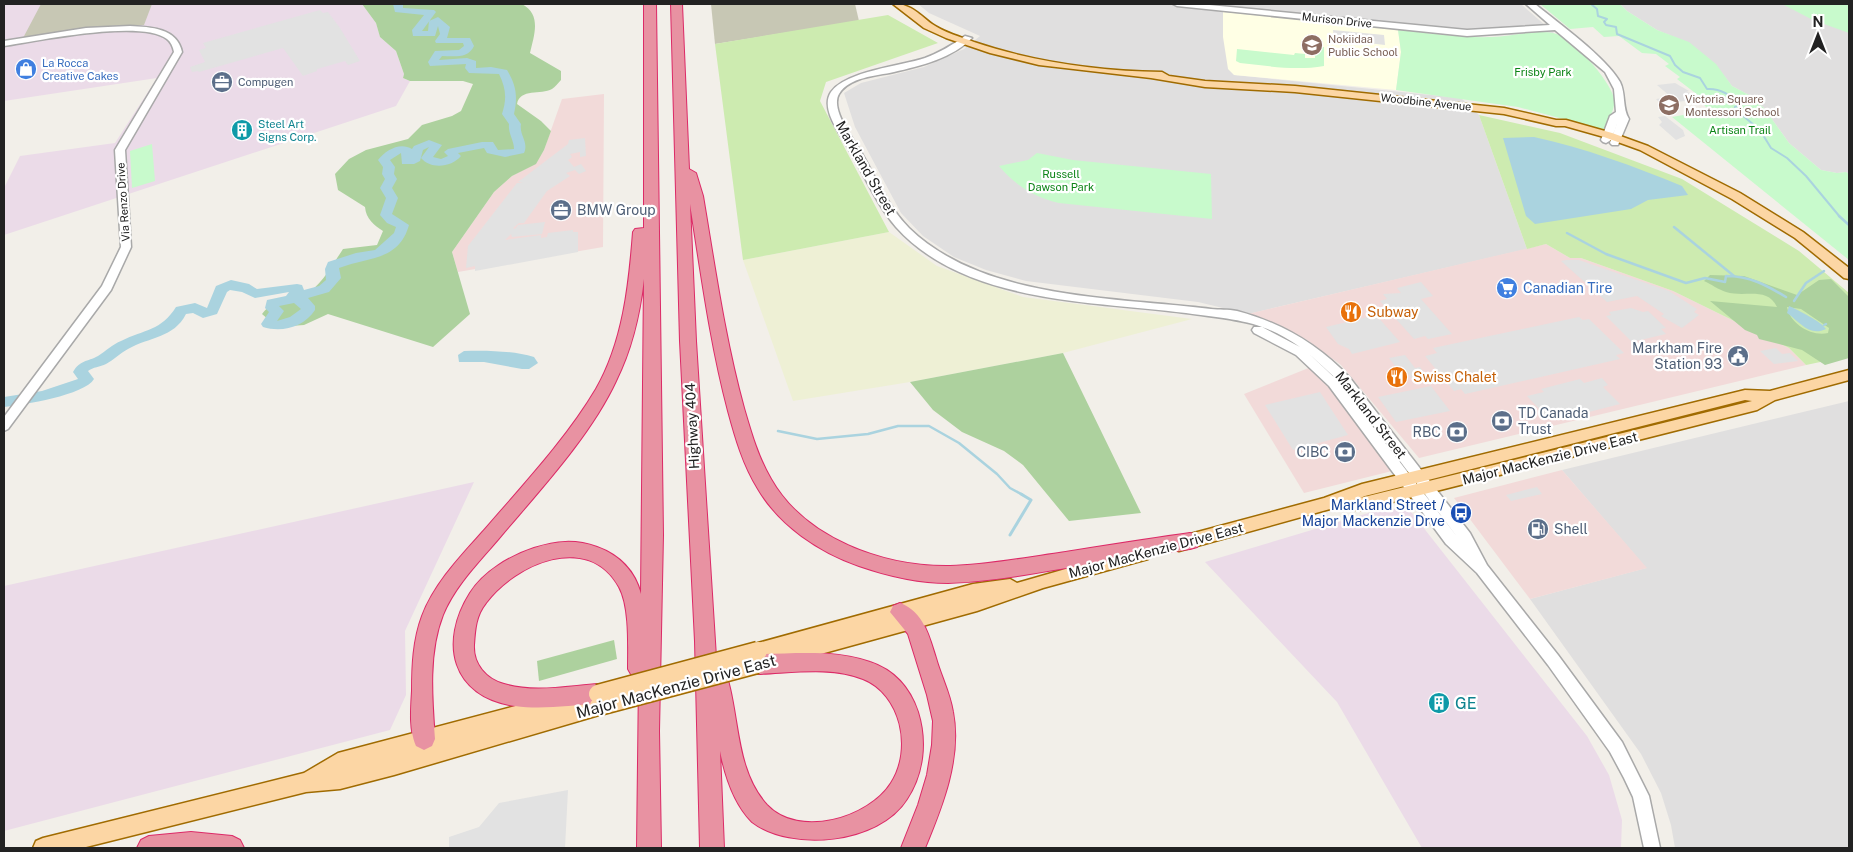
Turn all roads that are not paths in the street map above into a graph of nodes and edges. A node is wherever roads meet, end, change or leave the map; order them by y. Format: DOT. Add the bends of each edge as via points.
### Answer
graph roads {
  1 [pos="650,4"];
  2 [pos="676,4"];
  3 [pos="898,4"];
  4 [pos="1177,4"];
  5 [pos="1530,4"];
  6 [pos="1557,27"];
  7 [pos="962,39"];
  8 [pos="4,43"];
  9 [pos="650,92"];
  10 [pos="1612,139"];
  11 [pos="681,148"];
  12 [pos="1849,275"];
  13 [pos="1849,375"];
  14 [pos="5,424"];
  15 [pos="1417,483"];
  16 [pos="1190,541"];
  17 [pos="907,617"];
  18 [pos="706,641"];
  19 [pos="757,657"];
  20 [pos="599,700"];
  21 [pos="648,731"];
  22 [pos="428,744"];
  23 [pos="43,848"];
  24 [pos="149,848"];
  25 [pos="232,848"];
  26 [pos="649,848"];
  27 [pos="712,848"];
  28 [pos="913,848"];
  29 [pos="1652,848"];
  1 -- 9 [label="highway"];
  2 -- 11 [label="highway, Highway 404"];
  3 -- 7 [label="main road, Woodbine Avenue" via="928,26"];
  4 -- 6 [label="street, Murison Drive" via="1472,34"];
  5 -- 6 [label="street"];
  6 -- 10 [label="street" via="1608,70 1619,90 1620,114 1624,119"];
  7 -- 10 [label="main road, Woodbine Avenue" via="993,53 1059,66 1152,75 1171,80 1271,89 1295,88 1476,107 1556,123"];
  7 -- 15 [label="street, Markland Street" via="944,54 855,79 838,89 831,102 889,210 913,238 952,264 1014,287 1235,314 1296,338 1320,355 1346,381"];
  8 -- 14 [label="street, Via Renzo Drive" via="141,30 166,34 175,41 178,52 120,150 126,247 119,265"];
  9 -- 21 [label="highway" via="653,535"];
  9 -- 22 [label="highway" via="639,253 628,326 616,364 598,400 438,603 424,654"];
  10 -- 12 [label="main road, Woodbine Avenue" via="1665,160 1767,214"];
  11 -- 16 [label="highway" via="696,196 727,373 753,460 773,496 805,530 851,556 893,569 935,574 981,573"];
  11 -- 18 [label="highway, Highway 404" via="690,397"];
  13 -- 15 [label="main road, Major MacKenzie Drive East" via="1770,396 1757,406"];
  15 -- 16 [label="main road, Major MacKenzie Drive East" via="1361,504 1326,504"];
  15 -- 29 [label="street, Markland Street" via="1451,540 1482,569 1616,747 1641,796"];
  16 -- 17 [label="main road, Major MacKenzie Drive East" via="1043,581 977,604"];
  17 -- 19 [label="main road, Major MacKenzie Drive East"];
  17 -- 28 [label="highway" via="936,688 944,729 934,792"];
  18 -- 19 [label="highway" via="722,696 737,778 762,816 784,829 814,834 847,828 877,813 899,792 909,767 910,717 899,695 887,681 870,671 827,663"];
  18 -- 27 [label="highway, Highway 404"];
  19 -- 20 [label="main road, Major MacKenzie Drive East, bridge"];
  20 -- 21 [label="highway" via="512,696 486,687 471,674 464,661 461,641 469,608 483,588 518,562 557,550 590,552 618,569 632,596 642,719"];
  20 -- 22 [label="main road, Major MacKenzie Drive East"];
  21 -- 26 [label="highway"];
  22 -- 23 [label="main road, Major MacKenzie Drive East" via="340,779 306,782"];
  24 -- 25 [label="highway" via="191,844"];
}
